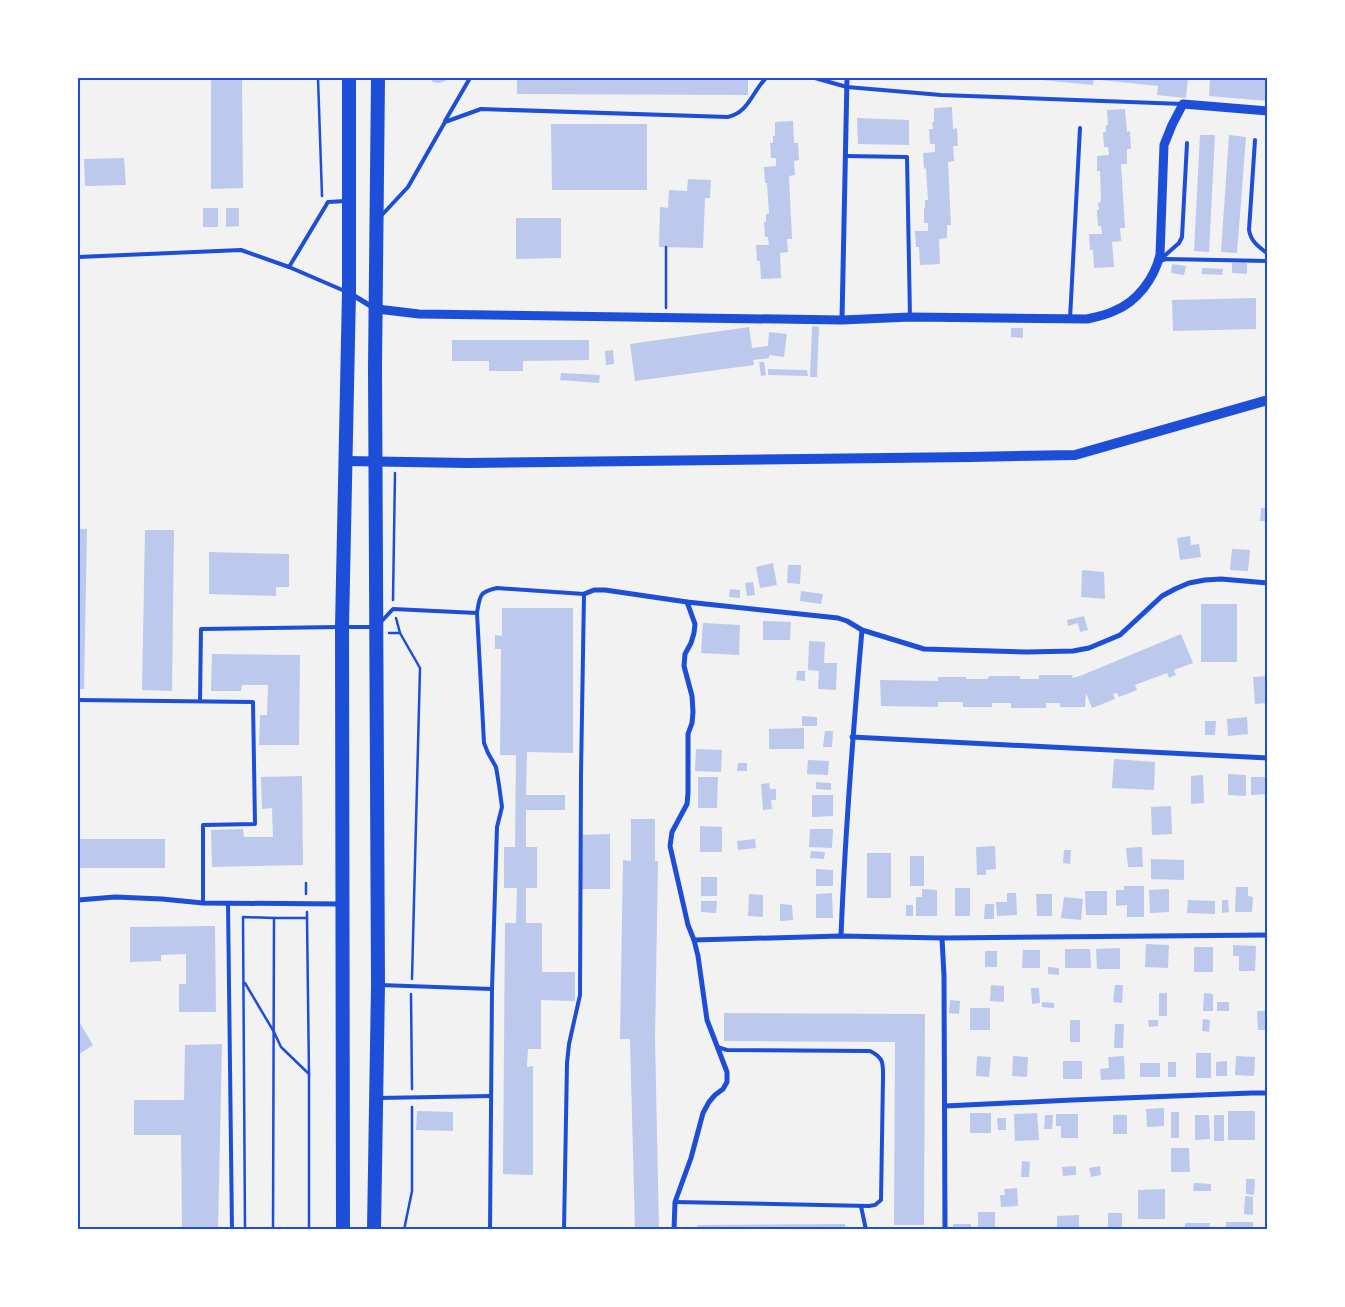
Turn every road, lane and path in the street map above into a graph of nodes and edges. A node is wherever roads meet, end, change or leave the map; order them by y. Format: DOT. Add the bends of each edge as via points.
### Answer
graph roads {
  1 [pos="318,78"];
  2 [pos="349,78"];
  3 [pos="378,78"];
  4 [pos="470,78"];
  5 [pos="766,78"];
  6 [pos="815,78"];
  7 [pos="846,78"];
  8 [pos="847,87"];
  9 [pos="1183,104"];
  10 [pos="1268,111"];
  11 [pos="445,122"];
  12 [pos="1080,128"];
  13 [pos="1255,140"];
  14 [pos="1187,143"];
  15 [pos="846,156"];
  16 [pos="349,201"];
  17 [pos="323,210"];
  18 [pos="377,222"];
  19 [pos="666,247"];
  20 [pos="1268,254"];
  21 [pos="78,257"];
  22 [pos="1268,261"];
  23 [pos="1158,262"];
  24 [pos="289,267"];
  25 [pos="349,292"];
  26 [pos="377,309"];
  27 [pos="666,317"];
  28 [pos="910,317"];
  29 [pos="1070,319"];
  30 [pos="842,320"];
  31 [pos="1268,400"];
  32 [pos="346,461"];
  33 [pos="376,462"];
  34 [pos="396,462"];
  35 [pos="1268,583"];
  36 [pos="584,594"];
  37 [pos="687,602"];
  38 [pos="393,609"];
  39 [pos="477,613"];
  40 [pos="377,626"];
  41 [pos="342,627"];
  42 [pos="862,630"];
  43 [pos="78,700"];
  44 [pos="200,701"];
  45 [pos="852,737"];
  46 [pos="1268,758"];
  47 [pos="306,882"];
  48 [pos="78,900"];
  49 [pos="204,903"];
  50 [pos="228,903"];
  51 [pos="306,904"];
  52 [pos="342,904"];
  53 [pos="274,918"];
  54 [pos="308,918"];
  55 [pos="1268,935"];
  56 [pos="841,936"];
  57 [pos="942,938"];
  58 [pos="694,940"];
  59 [pos="244,982"];
  60 [pos="378,985"];
  61 [pos="411,987"];
  62 [pos="492,989"];
  63 [pos="274,1032"];
  64 [pos="717,1047"];
  65 [pos="310,1075"];
  66 [pos="1268,1094"];
  67 [pos="491,1096"];
  68 [pos="412,1097"];
  69 [pos="376,1098"];
  70 [pos="945,1106"];
  71 [pos="675,1202"];
  72 [pos="861,1206"];
  73 [pos="232,1230"];
  74 [pos="245,1230"];
  75 [pos="273,1230"];
  76 [pos="309,1230"];
  77 [pos="343,1230"];
  78 [pos="374,1230"];
  79 [pos="404,1230"];
  80 [pos="490,1230"];
  81 [pos="564,1230"];
  82 [pos="674,1230"];
  83 [pos="866,1230"];
  84 [pos="945,1230"];
  1 -- 17 [label="path"];
  2 -- 16 [label="highway"];
  3 -- 18 [label="highway"];
  4 -- 11 [label="lane"];
  5 -- 11 [label="lane" via="743,110 728,118 481,109"];
  6 -- 8 [label="lane"];
  7 -- 8 [label="street"];
  8 -- 9 [label="lane" via="941,95"];
  8 -- 15 [label="street"];
  9 -- 10 [label="street"];
  9 -- 23 [label="street" via="1164,146"];
  11 -- 18 [label="lane" via="408,187"];
  12 -- 29 [label="lane"];
  13 -- 20 [label="lane" via="1249,230 1255,244"];
  14 -- 23 [label="lane" via="1182,237"];
  15 -- 28 [label="lane" via="907,157"];
  15 -- 30 [label="street"];
  16 -- 17 [label="lane" via="328,202"];
  16 -- 25 [label="highway"];
  17 -- 24 [label="lane"];
  18 -- 26 [label="highway"];
  19 -- 27 [label="path"];
  21 -- 24 [label="lane" via="241,250"];
  22 -- 23 [label="lane" via="1166,259"];
  23 -- 29 [label="street" via="1151,278 1127,304 1101,316"];
  24 -- 25 [label="lane"];
  25 -- 26 [label="street"];
  25 -- 32 [label="highway"];
  26 -- 27 [label="street" via="419,314"];
  26 -- 33 [label="highway"];
  27 -- 30 [label="street"];
  28 -- 29 [label="street"];
  28 -- 30 [label="street"];
  31 -- 34 [label="main road" via="1075,455"];
  32 -- 33 [label="main road"];
  32 -- 41 [label="highway"];
  33 -- 34 [label="main road"];
  33 -- 40 [label="highway"];
  34 -- 38 [label="path"];
  35 -- 42 [label="street" via="1221,579 1189,583 1162,596 1120,634 1089,648 1073,651 924,649"];
  36 -- 37 [label="street" via="605,590"];
  36 -- 39 [label="lane" via="497,588 484,592"];
  36 -- 81 [label="lane" via="580,996 567,1063"];
  37 -- 42 [label="street" via="838,618"];
  37 -- 58 [label="street" via="695,624 684,666 694,712 688,734 687,804 672,832 670,846"];
  38 -- 39 [label="lane"];
  38 -- 40 [label="lane"];
  38 -- 61 [label="path" via="400,633 420,668"];
  39 -- 62 [label="lane" via="484,743 496,767 502,807 497,827"];
  40 -- 41 [label="lane"];
  40 -- 60 [label="highway"];
  41 -- 44 [label="lane" via="201,629"];
  41 -- 52 [label="highway"];
  42 -- 45 [label="street"];
  43 -- 44 [label="lane"];
  44 -- 49 [label="lane" via="253,702 255,824 203,825"];
  45 -- 46 [label="street"];
  45 -- 56 [label="street"];
  47 -- 51 [label="path"];
  48 -- 49 [label="street" via="115,897"];
  49 -- 50 [label="street"];
  50 -- 51 [label="street"];
  50 -- 73 [label="lane"];
  51 -- 52 [label="street"];
  51 -- 54 [label="path"];
  52 -- 77 [label="highway"];
  53 -- 54 [label="path"];
  53 -- 59 [label="path" via="243,917"];
  53 -- 63 [label="path"];
  54 -- 65 [label="path"];
  55 -- 57 [label="street"];
  56 -- 57 [label="street"];
  56 -- 58 [label="street"];
  57 -- 70 [label="street"];
  58 -- 64 [label="street" via="707,1020"];
  59 -- 63 [label="path"];
  59 -- 74 [label="path"];
  60 -- 61 [label="lane"];
  60 -- 69 [label="highway"];
  61 -- 62 [label="lane"];
  61 -- 68 [label="path"];
  62 -- 67 [label="lane"];
  63 -- 65 [label="path" via="281,1048"];
  63 -- 75 [label="path"];
  64 -- 71 [label="street" via="727,1072 727,1082 709,1102 704,1113"];
  64 -- 72 [label="lane" via="727,1050 870,1051 878,1055 883,1077 880,1200 875,1205"];
  65 -- 76 [label="path"];
  66 -- 70 [label="street"];
  67 -- 68 [label="lane"];
  67 -- 80 [label="lane"];
  68 -- 69 [label="lane"];
  68 -- 79 [label="path" via="412,1191"];
  69 -- 78 [label="highway"];
  70 -- 84 [label="street"];
  71 -- 72 [label="lane"];
  71 -- 82 [label="street"];
  72 -- 83 [label="lane"];
}
